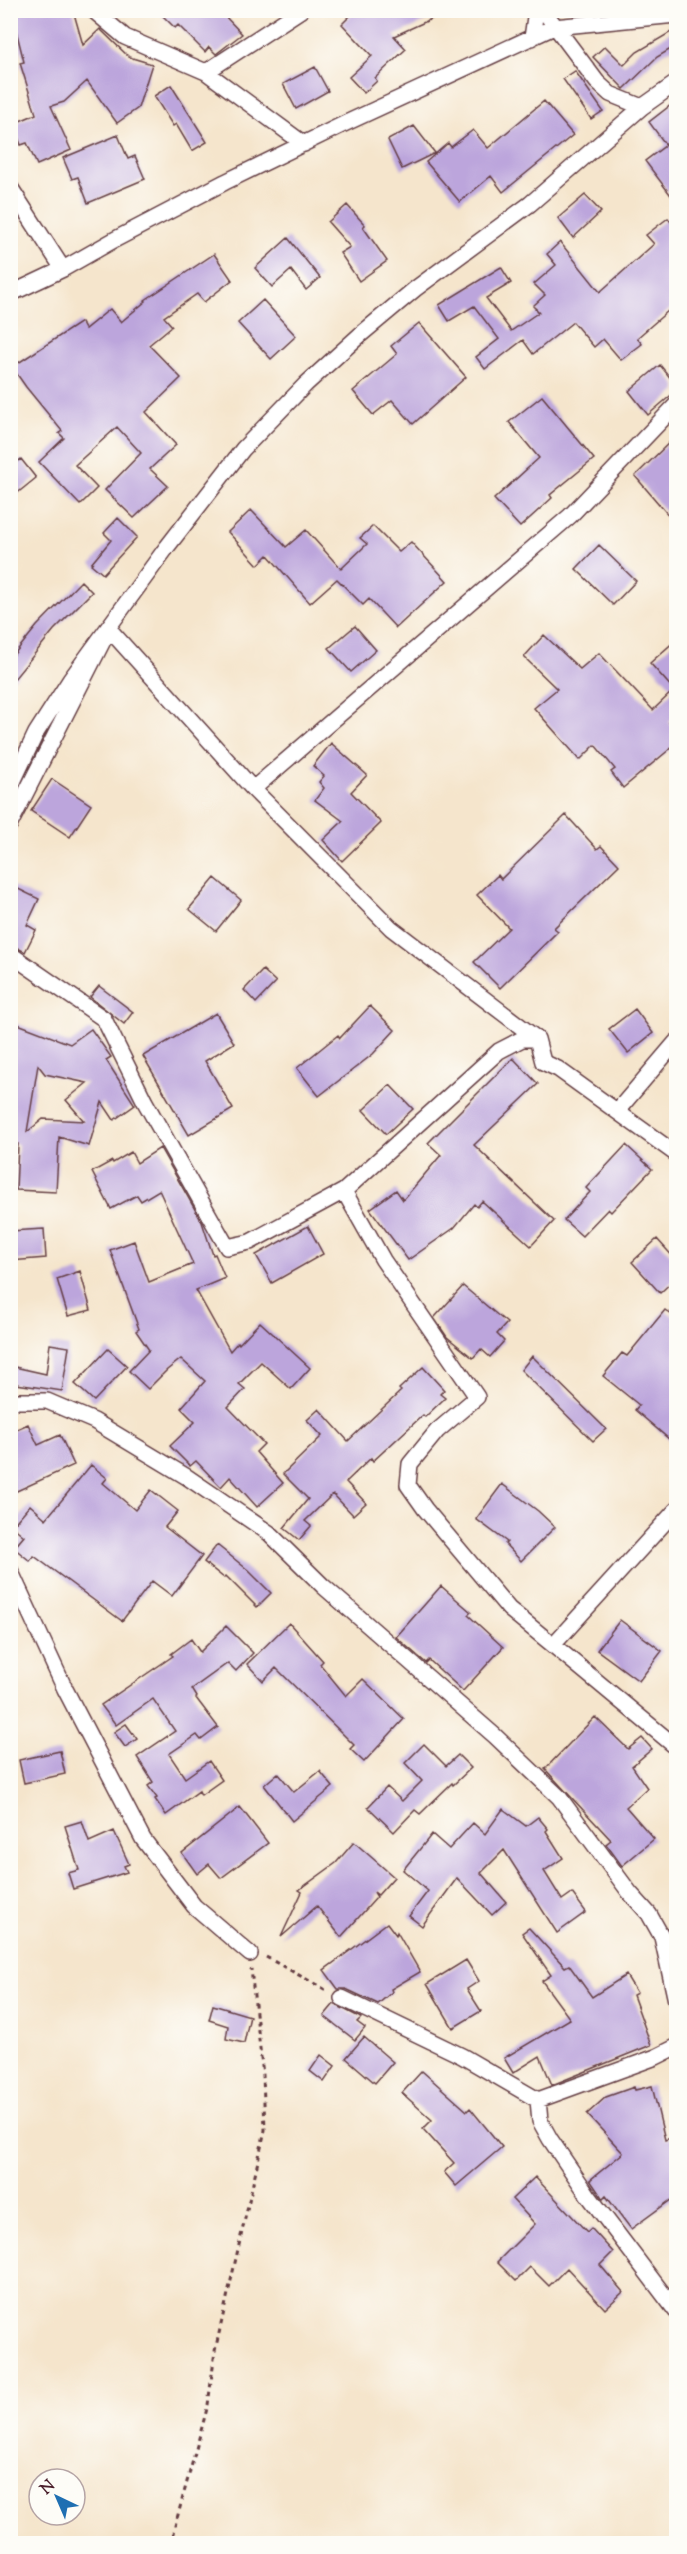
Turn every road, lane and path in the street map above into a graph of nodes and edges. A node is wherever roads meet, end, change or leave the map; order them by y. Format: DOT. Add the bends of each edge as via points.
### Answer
graph roads {
  1 [pos="93,10"];
  2 [pos="301,10"];
  3 [pos="536,10"];
  4 [pos="543,10"];
  5 [pos="676,15"];
  6 [pos="554,27"];
  7 [pos="532,38"];
  8 [pos="206,72"];
  9 [pos="676,83"];
  10 [pos="642,107"];
  11 [pos="304,144"];
  12 [pos="10,187"];
  13 [pos="63,269"];
  14 [pos="10,294"];
  15 [pos="676,405"];
  16 [pos="10,788"];
  17 [pos="253,789"];
  18 [pos="10,824"];
  19 [pos="10,954"];
  20 [pos="537,1039"];
  21 [pos="676,1042"];
  22 [pos="618,1110"];
  23 [pos="676,1154"];
  24 [pos="344,1191"];
  25 [pos="10,1401"];
  26 [pos="676,1510"];
  27 [pos="10,1570"];
  28 [pos="554,1645"];
  29 [pos="676,1747"];
  30 [pos="250,1954"];
  31 [pos="342,1998"];
  32 [pos="676,2001"];
  33 [pos="676,2047"];
  34 [pos="538,2100"];
  35 [pos="676,2311"];
  36 [pos="170,2544"];
  1 -- 8 [label="street" via="125,37"];
  2 -- 8 [label="street"];
  3 -- 7 [label="street"];
  4 -- 6 [label="street"];
  5 -- 6 [label="street"];
  6 -- 7 [label="street"];
  6 -- 10 [label="street" via="603,88"];
  7 -- 11 [label="street"];
  8 -- 11 [label="street"];
  9 -- 10 [label="street"];
  10 -- 16 [label="street" via="530,204 360,335 243,449 70,680 36,733"];
  11 -- 13 [label="street"];
  12 -- 13 [label="street"];
  13 -- 14 [label="street"];
  15 -- 17 [label="street" via="570,516"];
  17 -- 18 [label="street" via="109,629"];
  17 -- 20 [label="street" via="391,928"];
  19 -- 24 [label="street" via="104,1019 145,1102 227,1246 250,1242"];
  20 -- 22 [label="street" via="543,1062"];
  20 -- 24 [label="street" via="522,1040 499,1051"];
  21 -- 22 [label="street"];
  22 -- 23 [label="street"];
  24 -- 28 [label="street" via="389,1269 477,1397 437,1431 410,1464 408,1485 509,1609"];
  25 -- 32 [label="street" via="47,1401 94,1421 269,1533 323,1586 495,1736 559,1797 649,1914 662,1936"];
  26 -- 28 [label="street"];
  27 -- 30 [label="street" via="60,1680 143,1839 194,1906"];
  28 -- 29 [label="street"];
  30 -- 31 [label="path" via="278,1961"];
  30 -- 36 [label="path" via="265,2130 215,2350 207,2405"];
  31 -- 34 [label="street" via="462,2056"];
  33 -- 34 [label="street"];
  34 -- 35 [label="street" via="540,2121 550,2139"];
}
